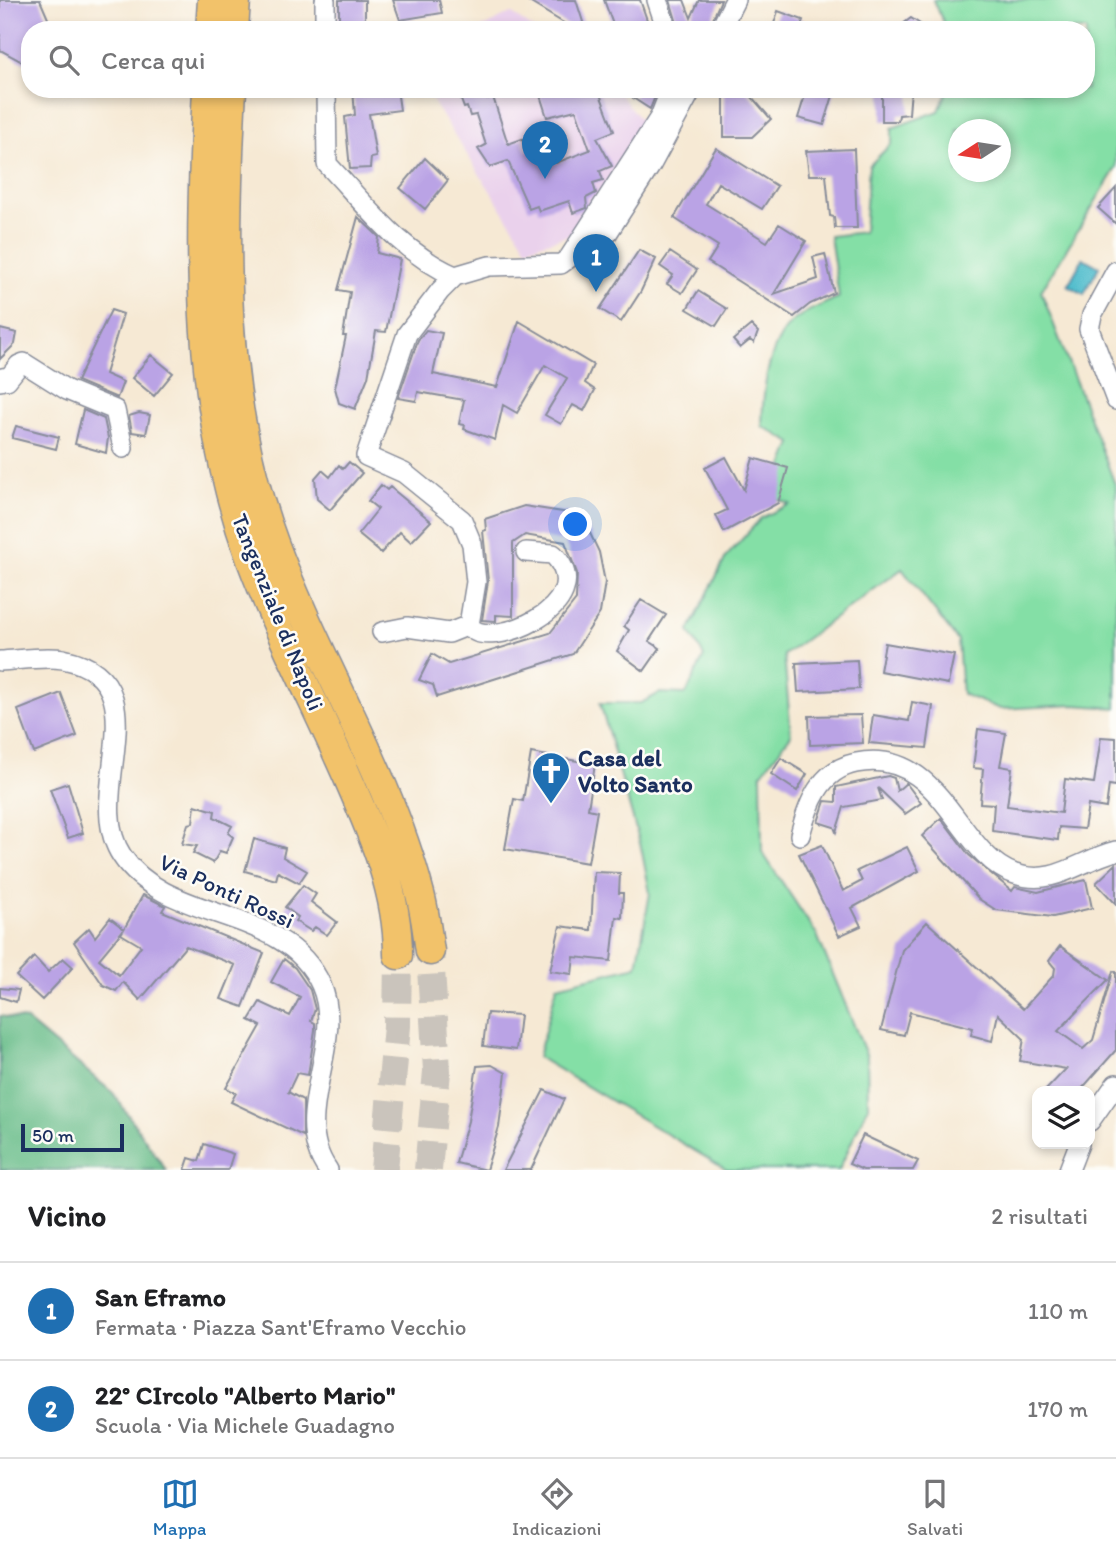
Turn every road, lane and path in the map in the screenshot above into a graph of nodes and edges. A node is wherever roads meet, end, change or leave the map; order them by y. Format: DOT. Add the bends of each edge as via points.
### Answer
graph roads {
  1 [pos="212,0"];
  2 [pos="236,0"];
  3 [pos="325,0"];
  4 [pos="657,0"];
  5 [pos="735,0"];
  6 [pos="211,21"];
  7 [pos="235,21"];
  8 [pos="325,21"];
  9 [pos="664,21"];
  10 [pos="724,21"];
  11 [pos="208,98"];
  12 [pos="230,98"];
  13 [pos="326,98"];
  14 [pos="667,98"];
  15 [pos="687,98"];
  16 [pos="216,154"];
  17 [pos="577,249"];
  18 [pos="1116,271"];
  19 [pos="455,276"];
  20 [pos="0,381"];
  21 [pos="1116,400"];
  22 [pos="123,448"];
  23 [pos="526,552"];
  24 [pos="469,625"];
  25 [pos="382,632"];
  26 [pos="0,661"];
  27 [pos="800,835"];
  28 [pos="1116,851"];
  29 [pos="430,951"];
  30 [pos="398,955"];
  31 [pos="1116,1084"];
  32 [pos="1095,1114"];
  33 [pos="1077,1149"];
  34 [pos="328,1170"];
  35 [pos="1069,1170"];
  1 -- 6 [label="highway"];
  2 -- 7 [label="highway"];
  3 -- 8 [label="street"];
  4 -- 9 [label="street"];
  5 -- 10 [label="street"];
  11 -- 16 [label="highway, Tangenziale di Napoli"];
  12 -- 16 [label="highway, Tangenziale di Napoli"];
  13 -- 19 [label="street" via="327,164 402,245 427,264"];
  14 -- 17 [label="street"];
  15 -- 17 [label="street" via="596,251 588,257"];
  16 -- 29 [label="highway, Tangenziale di Napoli" via="227,314 248,456 274,544 401,835 420,895"];
  16 -- 30 [label="highway, Tangenziale di Napoli" via="200,262 202,320 223,470 261,583 371,830 395,909"];
  17 -- 19 [label="street" via="561,264 489,266"];
  18 -- 21 [label="street" via="1089,329"];
  19 -- 24 [label="street" via="407,334 366,456 404,473 462,520 472,544 476,582"];
  20 -- 22 [label="street" via="24,363 67,390 115,410"];
  23 -- 24 [label="street" via="553,554 558,559 565,586 560,599 539,620 496,634 480,635"];
  24 -- 25 [label="street" via="449,633 407,626"];
  26 -- 34 [label="street, Via Ponti Rossi" via="61,659 93,671 107,686 118,716 108,797 111,829 121,855 148,883 291,947 311,968 329,1013 314,1125"];
  27 -- 28 [label="street" via="811,800 822,783 843,767 870,762 901,768 921,780 990,858 1016,875 1057,876"];
  31 -- 32 [label="street"];
  33 -- 35 [label="street"];
}
